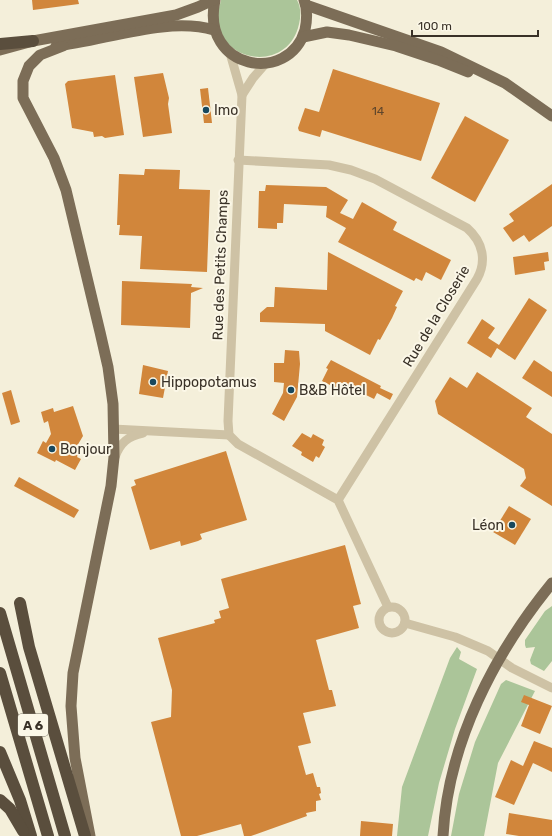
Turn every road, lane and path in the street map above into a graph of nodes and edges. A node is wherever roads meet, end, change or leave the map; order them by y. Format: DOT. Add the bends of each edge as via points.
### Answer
graph roads {
  1 [pos="214,0"];
  2 [pos="305,2"];
  3 [pos="214,30"];
  4 [pos="303,37"];
  5 [pos="33,41"];
  6 [pos="0,44"];
  7 [pos="63,46"];
  8 [pos="0,50"];
  9 [pos="230,54"];
  10 [pos="0,55"];
  11 [pos="266,64"];
  12 [pos="242,96"];
  13 [pos="524,98"];
  14 [pos="552,116"];
  15 [pos="238,160"];
  16 [pos="113,429"];
  17 [pos="151,431"];
  18 [pos="229,435"];
  19 [pos="113,464"];
  20 [pos="338,500"];
  21 [pos="552,583"];
  22 [pos="20,603"];
  23 [pos="388,607"];
  24 [pos="0,613"];
  25 [pos="405,623"];
  26 [pos="500,659"];
  27 [pos="0,673"];
  28 [pos="552,688"];
  29 [pos="0,752"];
  30 [pos="0,800"];
  31 [pos="26,836"];
  32 [pos="31,836"];
  33 [pos="48,836"];
  34 [pos="66,836"];
  35 [pos="85,836"];
  36 [pos="90,836"];
  37 [pos="443,836"];
  1 -- 3 [label="main road"];
  1 -- 5 [label="main road" via="176,15"];
  2 -- 4 [label="main road" via="307,21"];
  2 -- 13 [label="main road" via="441,52 485,72"];
  3 -- 7 [label="main road" via="200,26 169,26"];
  3 -- 9 [label="main road" via="220,43"];
  4 -- 11 [label="main road" via="294,50 281,59"];
  4 -- 13 [label="main road" via="327,32 396,46 438,60"];
  5 -- 6 [label="highway"];
  5 -- 8 [label="main road"];
  7 -- 10 [label="main road" via="34,48"];
  7 -- 16 [label="main road" via="40,55 29,66 23,81 23,98 54,158 66,190 108,367 113,404"];
  9 -- 11 [label="main road" via="253,64"];
  9 -- 12 [label="street, Rue des Petits Champs"];
  11 -- 12 [label="street, Rue des Petits Champs"];
  12 -- 15 [label="street, Rue des Petits Champs"];
  13 -- 14 [label="main road"];
  15 -- 18 [label="street, Rue des Petits Champs"];
  15 -- 20 [label="street, Rue de la Closerie" via="329,165 366,176 467,228 477,238 482,249 483,262 477,279"];
  16 -- 17 [label="street"];
  16 -- 19 [label="main road"];
  17 -- 18 [label="street"];
  17 -- 19 [label="street" via="126,439 118,448"];
  18 -- 20 [label="street" via="238,444"];
  19 -- 36 [label="main road" via="111,486 73,673 71,706 76,758"];
  20 -- 23 [label="street"];
  21 -- 26 [label="main road" via="531,610"];
  22 -- 35 [label="highway" via="29,647"];
  23 -- 25 [label="street" via="396,607 402,612"];
  23 -- 25 [label="street" via="380,616 380,624 384,630 396,632"];
  24 -- 34 [label="highway, A 6"];
  25 -- 26 [label="street" via="456,637"];
  26 -- 28 [label="street" via="512,668"];
  26 -- 37 [label="main road" via="490,675 471,719 456,762 447,797"];
  27 -- 33 [label="highway, A 6"];
  29 -- 32 [label="highway" via="20,800"];
  30 -- 31 [label="highway" via="16,817"];
}
